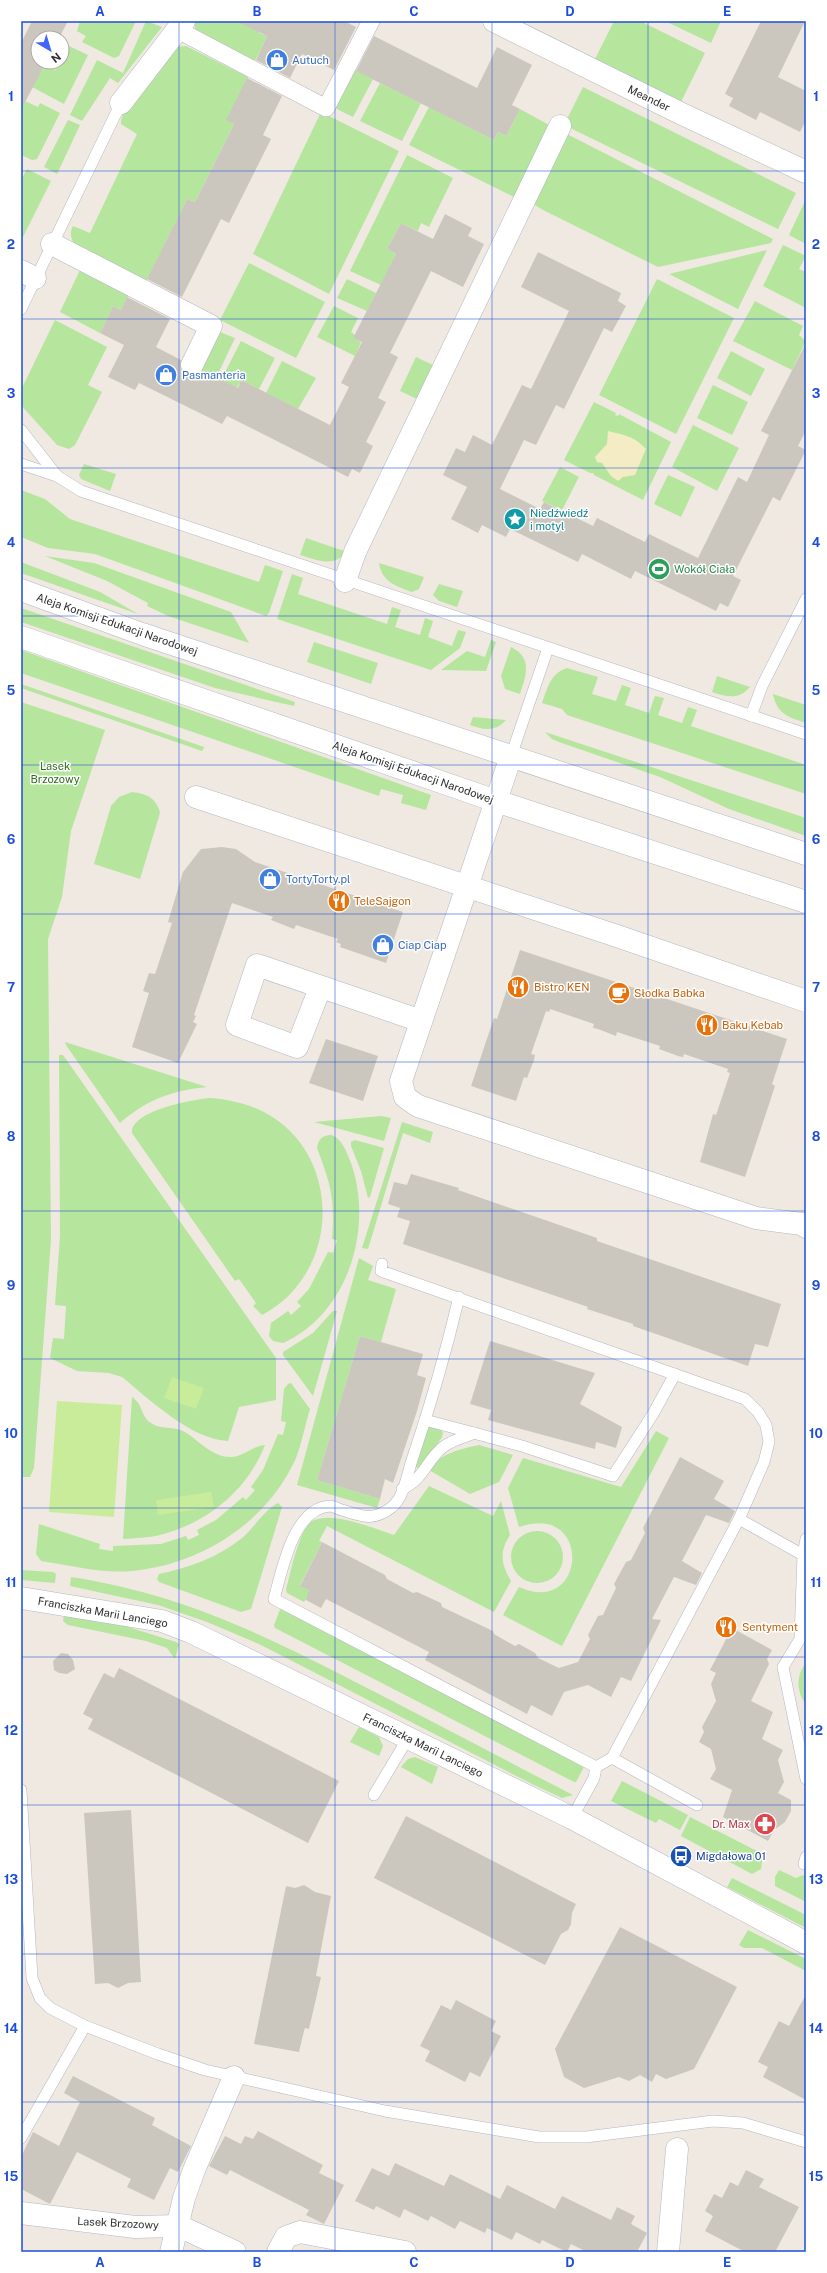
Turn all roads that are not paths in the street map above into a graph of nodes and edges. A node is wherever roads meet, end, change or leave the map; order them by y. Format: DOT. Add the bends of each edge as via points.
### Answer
graph roads {
  1 [pos="371,21"];
  2 [pos="494,21"];
  3 [pos="181,26"];
  4 [pos="121,102"];
  5 [pos="560,126"];
  6 [pos="806,172"];
  7 [pos="52,244"];
  8 [pos="28,274"];
  9 [pos="21,309"];
  10 [pos="192,365"];
  11 [pos="21,430"];
  12 [pos="21,464"];
  13 [pos="57,476"];
  14 [pos="345,581"];
  15 [pos="21,590"];
  16 [pos="806,599"];
  17 [pos="21,637"];
  18 [pos="548,648"];
  19 [pos="751,716"];
  20 [pos="806,734"];
  21 [pos="512,756"];
  22 [pos="196,797"];
  23 [pos="496,801"];
  24 [pos="806,854"];
  25 [pos="467,888"];
  26 [pos="806,902"];
  27 [pos="320,988"];
  28 [pos="806,1002"];
  29 [pos="421,1021"];
  30 [pos="806,1227"];
  31 [pos="382,1264"];
  32 [pos="459,1297"];
  33 [pos="675,1374"];
  34 [pos="425,1420"];
  35 [pos="475,1433"];
  36 [pos="402,1489"];
  37 [pos="740,1519"];
  38 [pos="806,1539"];
  39 [pos="803,1555"];
  40 [pos="21,1598"];
  41 [pos="408,1738"];
  42 [pos="612,1758"];
  43 [pos="596,1767"];
  44 [pos="806,1779"];
  45 [pos="21,1790"];
  46 [pos="374,1795"];
  47 [pos="697,1805"];
  48 [pos="572,1818"];
  49 [pos="806,1943"];
  50 [pos="85,2026"];
  51 [pos="234,2077"];
  52 [pos="21,2138"];
  53 [pos="806,2142"];
  54 [pos="677,2149"];
  55 [pos="21,2213"];
  56 [pos="179,2226"];
  57 [pos="171,2252"];
  58 [pos="235,2252"];
  59 [pos="278,2252"];
  60 [pos="405,2252"];
  61 [pos="668,2252"];
  1 -- 3 [label="street" via="326,108"];
  2 -- 6 [label="street, Meander"];
  3 -- 4 [label="street"];
  4 -- 7 [label="lane"];
  5 -- 14 [label="street" via="358,545"];
  7 -- 8 [label="lane"];
  7 -- 10 [label="street" via="211,326"];
  8 -- 9 [label="lane"];
  11 -- 13 [label="lane"];
  12 -- 13 [label="lane"];
  13 -- 14 [label="lane" via="81,491"];
  14 -- 18 [label="lane"];
  15 -- 21 [label="street, Aleja Komisji Edukacji Narodowej" via="142,634"];
  16 -- 19 [label="lane" via="762,686"];
  17 -- 23 [label="street, Aleja Komisji Edukacji Narodowej"];
  18 -- 19 [label="lane"];
  18 -- 21 [label="lane"];
  19 -- 20 [label="lane"];
  21 -- 23 [label="street"];
  21 -- 24 [label="street, Aleja Komisji Edukacji Narodowej"];
  22 -- 25 [label="street"];
  23 -- 25 [label="street"];
  23 -- 26 [label="street, Aleja Komisji Edukacji Narodowej"];
  25 -- 28 [label="street" via="617,936"];
  25 -- 29 [label="street"];
  27 -- 29 [label="street"];
  29 -- 30 [label="street" via="401,1081 405,1097 418,1106 756,1218 802,1224"];
  31 -- 32 [label="lane" via="381,1271"];
  32 -- 33 [label="lane"];
  32 -- 34 [label="lane"];
  33 -- 35 [label="lane" via="654,1414 613,1476"];
  33 -- 37 [label="lane" via="745,1399 766,1425 769,1442 764,1462"];
  34 -- 35 [label="lane"];
  34 -- 36 [label="lane"];
  35 -- 36 [label="lane" via="452,1441 442,1448 414,1484"];
  36 -- 43 [label="lane" via="395,1503 375,1518 363,1517 331,1506 317,1510 306,1518 287,1554 274,1599"];
  37 -- 39 [label="lane"];
  37 -- 42 [label="lane"];
  38 -- 39 [label="lane"];
  39 -- 44 [label="lane" via="800,1639 783,1667"];
  40 -- 41 [label="street, Franciszka Marii Lanciego" via="174,1624"];
  41 -- 46 [label="lane"];
  41 -- 48 [label="street, Franciszka Marii Lanciego"];
  42 -- 43 [label="lane"];
  42 -- 47 [label="lane"];
  43 -- 48 [label="lane" via="594,1778"];
  45 -- 50 [label="lane" via="32,1978 40,1998 50,2008"];
  48 -- 49 [label="street, Franciszka Marii Lanciego"];
  50 -- 51 [label="lane" via="205,2070"];
  50 -- 52 [label="lane"];
  51 -- 53 [label="lane" via="385,2111 539,2137 586,2137 713,2120 744,2123"];
  51 -- 56 [label="street" via="194,2170 184,2198"];
  54 -- 61 [label="street"];
  55 -- 56 [label="street, Lasek Brzozowy" via="135,2227"];
  56 -- 57 [label="street"];
  56 -- 58 [label="street, Lasek Brzozowy"];
  59 -- 60 [label="street" via="286,2237 300,2232"];
}
